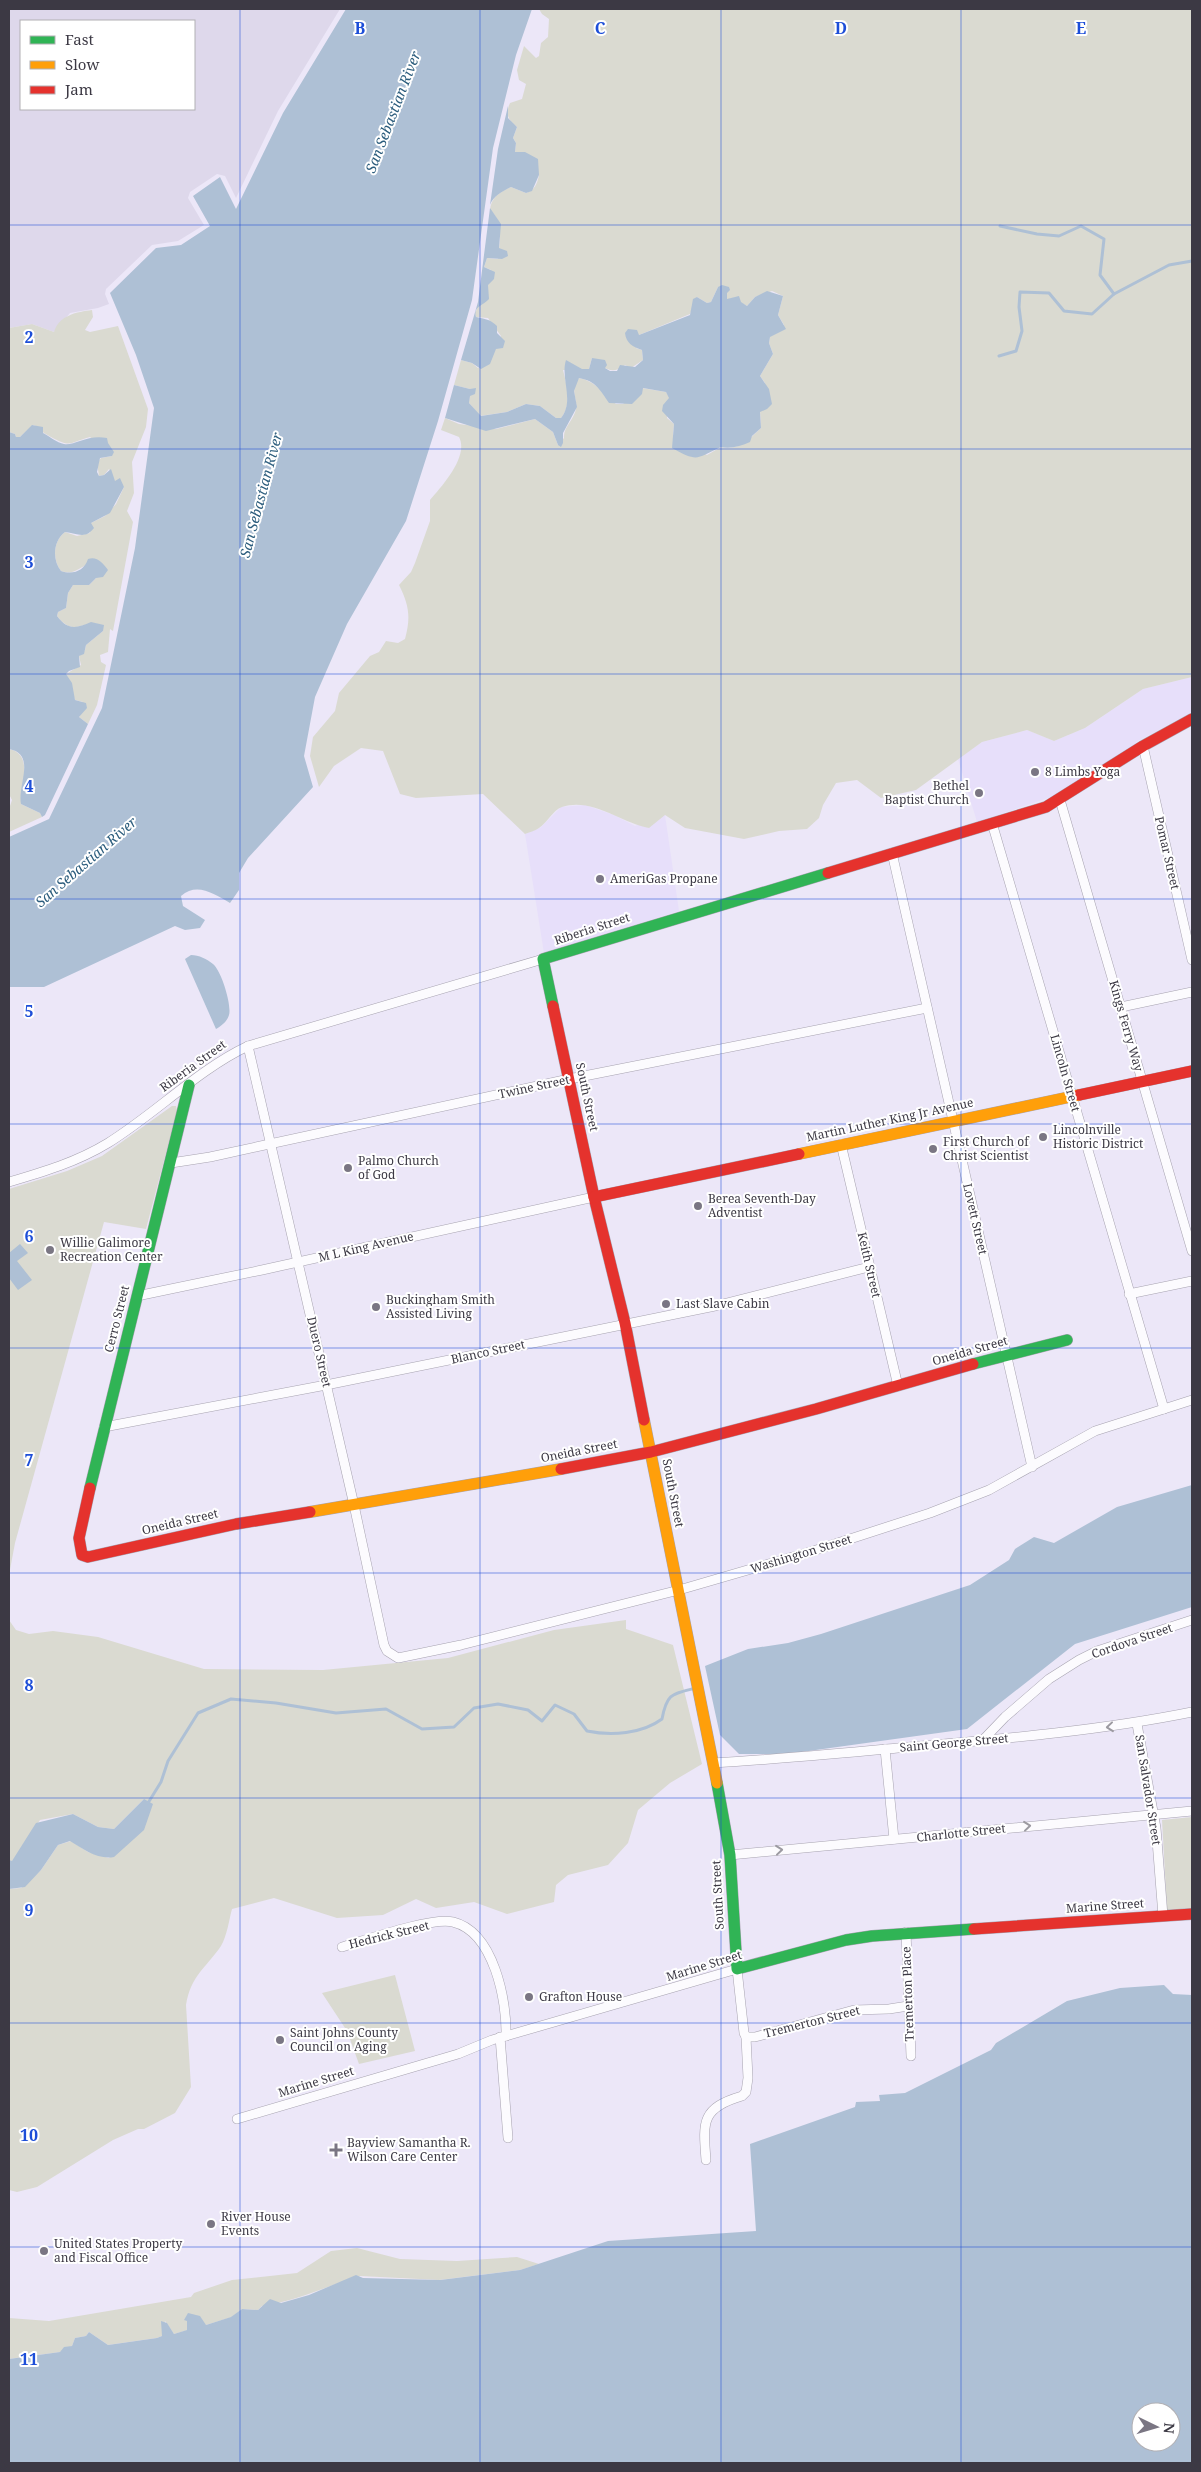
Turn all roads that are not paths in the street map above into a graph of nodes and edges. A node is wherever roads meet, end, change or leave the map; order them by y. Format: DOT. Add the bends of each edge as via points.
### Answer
graph roads {
  1 [pos="1192,719"];
  2 [pos="1143,746"];
  3 [pos="1060,800"];
  4 [pos="992,823"];
  5 [pos="892,853"];
  6 [pos="543,959"];
  7 [pos="1192,960"];
  8 [pos="1192,992"];
  9 [pos="1121,1007"];
  10 [pos="927,1008"];
  11 [pos="248,1046"];
  12 [pos="1192,1071"];
  13 [pos="569,1079"];
  14 [pos="1142,1081"];
  15 [pos="189,1085"];
  16 [pos="1071,1096"];
  17 [pos="953,1120"];
  18 [pos="272,1143"];
  19 [pos="841,1144"];
  20 [pos="171,1163"];
  21 [pos="9,1182"];
  22 [pos="594,1197"];
  23 [pos="1192,1251"];
  24 [pos="299,1262"];
  25 [pos="869,1267"];
  26 [pos="1192,1281"];
  27 [pos="1129,1294"];
  28 [pos="137,1296"];
  29 [pos="625,1322"];
  30 [pos="1067,1340"];
  31 [pos="1006,1354"];
  32 [pos="326,1385"];
  33 [pos="898,1386"];
  34 [pos="1192,1400"];
  35 [pos="1164,1409"];
  36 [pos="104,1427"];
  37 [pos="651,1452"];
  38 [pos="1032,1467"];
  39 [pos="354,1505"];
  40 [pos="88,1557"];
  41 [pos="679,1590"];
  42 [pos="1192,1620"];
  43 [pos="392,1655"];
  44 [pos="1192,1712"];
  45 [pos="1137,1724"];
  46 [pos="982,1741"];
  47 [pos="885,1749"];
  48 [pos="714,1762"];
  49 [pos="1192,1811"];
  50 [pos="1152,1814"];
  51 [pos="894,1839"];
  52 [pos="730,1855"];
  53 [pos="1192,1914"];
  54 [pos="1163,1916"];
  55 [pos="906,1932"];
  56 [pos="342,1947"];
  57 [pos="738,1970"];
  58 [pos="908,2006"];
  59 [pos="503,2036"];
  60 [pos="746,2037"];
  61 [pos="910,2056"];
  62 [pos="237,2118"];
  63 [pos="508,2138"];
  64 [pos="706,2160"];
  1 -- 2 [label="street, Riberia Street"];
  2 -- 3 [label="street, Riberia Street"];
  2 -- 7 [label="street, Pomar Street"];
  3 -- 4 [label="street, Riberia Street"];
  3 -- 9 [label="street, Kings Ferry Way"];
  4 -- 5 [label="street, Riberia Street"];
  4 -- 16 [label="street, Lincoln Street"];
  5 -- 6 [label="street, Riberia Street"];
  5 -- 10 [label="street, Lovett Street"];
  6 -- 11 [label="street, Riberia Street"];
  6 -- 13 [label="street, South Street"];
  8 -- 9 [label="street"];
  9 -- 14 [label="street, Kings Ferry Way"];
  10 -- 13 [label="street, Twine Street"];
  10 -- 17 [label="street, Lovett Street"];
  11 -- 15 [label="street, Riberia Street"];
  11 -- 18 [label="street, Duero Street"];
  12 -- 14 [label="street, Martin Luther King Jr Avenue"];
  13 -- 18 [label="street, Twine Street"];
  13 -- 22 [label="street, South Street"];
  14 -- 16 [label="street, Martin Luther King Jr Avenue"];
  14 -- 23 [label="street, Kings Ferry Way"];
  15 -- 20 [label="street, Cerro Street"];
  15 -- 21 [label="street, Riberia Street" via="93,1152"];
  16 -- 17 [label="street, Martin Luther King Jr Avenue"];
  16 -- 27 [label="street, Lincoln Street"];
  17 -- 19 [label="street, Martin Luther King Jr Avenue"];
  17 -- 31 [label="street, Lovett Street"];
  18 -- 20 [label="street, Twine Street"];
  18 -- 24 [label="street, Duero Street"];
  19 -- 22 [label="street, Martin Luther King Jr Avenue"];
  19 -- 25 [label="street, Keith Street"];
  20 -- 28 [label="street, Cerro Street"];
  22 -- 24 [label="street, M L King Avenue"];
  22 -- 29 [label="street, South Street"];
  24 -- 28 [label="street, M L King Avenue"];
  24 -- 32 [label="street, Duero Street"];
  25 -- 29 [label="street, Blanco Street" via="714,1306"];
  25 -- 33 [label="street, Keith Street"];
  26 -- 27 [label="street"];
  27 -- 35 [label="street, Lincoln Street"];
  28 -- 36 [label="street, Cerro Street"];
  29 -- 32 [label="street, Blanco Street"];
  29 -- 37 [label="street, South Street"];
  30 -- 31 [label="street, Oneida Street"];
  31 -- 33 [label="street, Oneida Street"];
  31 -- 38 [label="street, Lovett Street"];
  32 -- 36 [label="street, Blanco Street"];
  32 -- 39 [label="street, Duero Street"];
  33 -- 37 [label="street, Oneida Street"];
  34 -- 35 [label="street, Washington Street"];
  35 -- 38 [label="street, Washington Street" via="1095,1431"];
  36 -- 40 [label="street, Cerro Street" via="79,1538 82,1555"];
  37 -- 39 [label="street, Oneida Street"];
  37 -- 41 [label="street, South Street"];
  38 -- 41 [label="street, Washington Street" via="989,1490 930,1513"];
  39 -- 40 [label="street, Oneida Street" via="236,1524"];
  39 -- 43 [label="street, Duero Street" via="384,1645"];
  41 -- 43 [label="street, Washington Street" via="414,1656"];
  41 -- 48 [label="street, South Street"];
  42 -- 46 [label="street, Cordova Street" via="1079,1660 1049,1679"];
  44 -- 45 [label="street, Saint George Street"];
  45 -- 46 [label="street, Saint George Street, one-way"];
  45 -- 50 [label="street, San Salvador Street"];
  46 -- 47 [label="street, Saint George Street"];
  47 -- 48 [label="street, Saint George Street"];
  47 -- 51 [label="street"];
  48 -- 52 [label="street, South Street"];
  49 -- 50 [label="street, Charlotte Street"];
  51 -- 50 [label="street, Charlotte Street, one-way"];
  50 -- 54 [label="street, San Salvador Street"];
  52 -- 51 [label="street, Charlotte Street, one-way"];
  52 -- 57 [label="street, South Street"];
  53 -- 54 [label="street, Marine Street"];
  54 -- 55 [label="street, Marine Street"];
  55 -- 57 [label="street, Marine Street" via="846,1940"];
  55 -- 58 [label="street, Tremerton Place"];
  56 -- 59 [label="street, Hedrick Street" via="424,1924 452,1922 468,1929 494,1964 507,2016"];
  57 -- 59 [label="street, Marine Street"];
  57 -- 60 [label="street, South Street"];
  58 -- 60 [label="street, Tremerton Street" via="854,2010"];
  58 -- 61 [label="street, Tremerton Place"];
  59 -- 62 [label="street, Marine Street" via="458,2054"];
  59 -- 63 [label="street, Hedrick Street"];
  60 -- 64 [label="street, South Street" via="746,2092 718,2104 710,2114 704,2134"];
}
